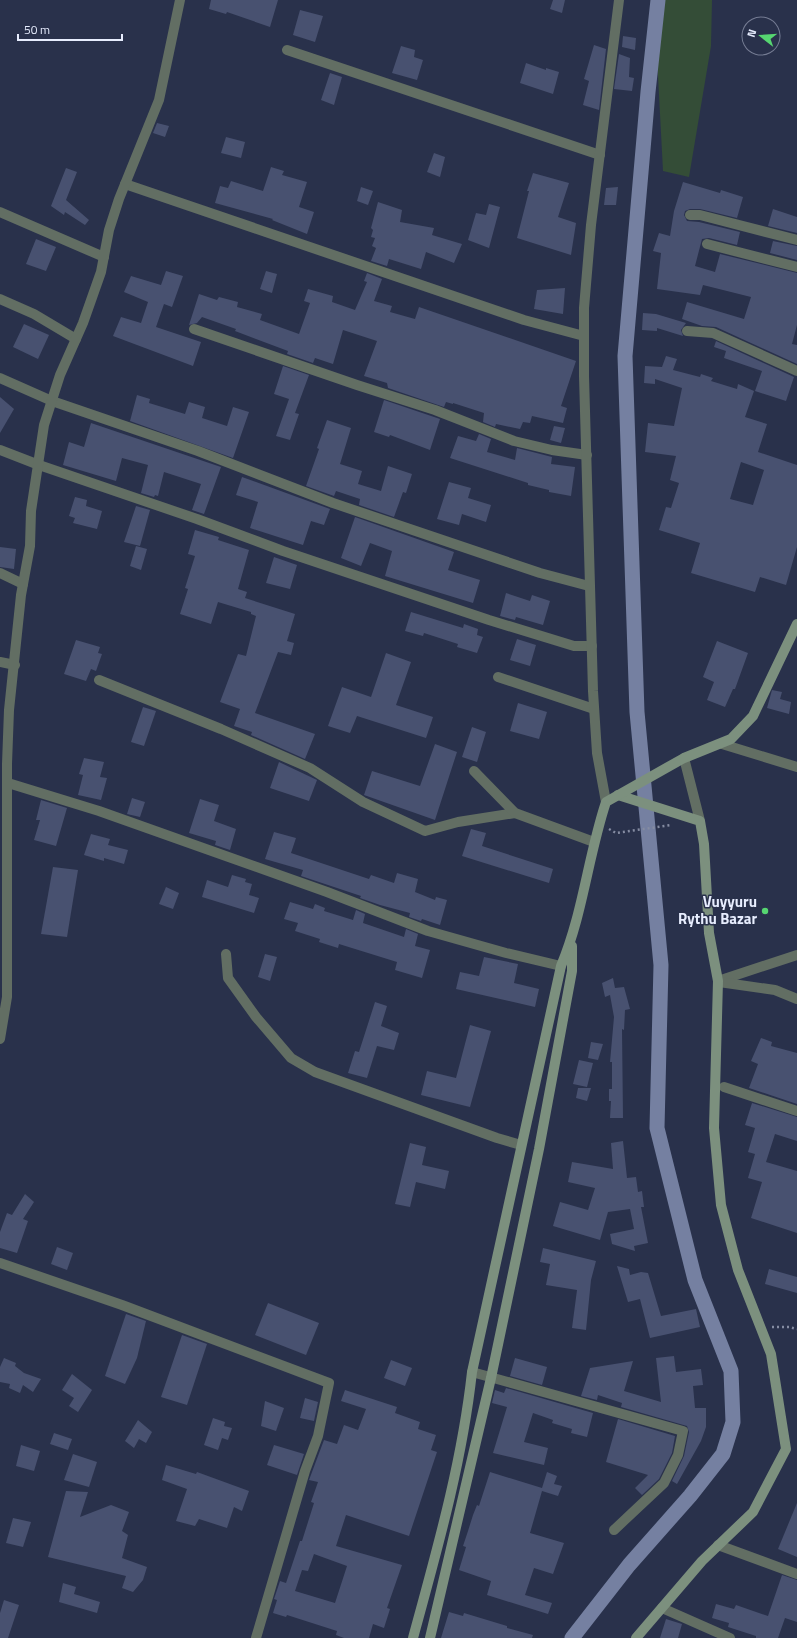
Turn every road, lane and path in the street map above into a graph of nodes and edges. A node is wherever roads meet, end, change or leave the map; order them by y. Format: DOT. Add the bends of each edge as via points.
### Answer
graph roads {
  1 [pos="180,0"];
  2 [pos="619,0"];
  3 [pos="287,50"];
  4 [pos="600,155"];
  5 [pos="125,184"];
  6 [pos="0,212"];
  7 [pos="690,215"];
  8 [pos="797,240"];
  9 [pos="706,244"];
  10 [pos="104,257"];
  11 [pos="797,267"];
  12 [pos="0,299"];
  13 [pos="194,329"];
  14 [pos="687,331"];
  15 [pos="584,336"];
  16 [pos="76,339"];
  17 [pos="797,371"];
  18 [pos="0,378"];
  19 [pos="52,401"];
  20 [pos="0,450"];
  21 [pos="587,455"];
  22 [pos="39,465"];
  23 [pos="0,573"];
  24 [pos="23,584"];
  25 [pos="590,586"];
  26 [pos="797,624"];
  27 [pos="592,646"];
  28 [pos="0,662"];
  29 [pos="15,665"];
  30 [pos="498,677"];
  31 [pos="99,680"];
  32 [pos="594,709"];
  33 [pos="722,744"];
  34 [pos="684,758"];
  35 [pos="797,767"];
  36 [pos="474,771"];
  37 [pos="8,783"];
  38 [pos="618,795"];
  39 [pos="606,802"];
  40 [pos="515,814"];
  41 [pos="4,818"];
  42 [pos="700,821"];
  43 [pos="678,823"];
  44 [pos="618,833"];
  45 [pos="594,842"];
  46 [pos="3,902"];
  47 [pos="572,940"];
  48 [pos="226,954"];
  49 [pos="797,955"];
  50 [pos="561,966"];
  51 [pos="718,981"];
  52 [pos="797,999"];
  53 [pos="0,1039"];
  54 [pos="724,1087"];
  55 [pos="797,1111"];
  56 [pos="521,1145"];
  57 [pos="0,1263"];
  58 [pos="761,1328"];
  59 [pos="797,1329"];
  60 [pos="472,1372"];
  61 [pos="491,1378"];
  62 [pos="614,1530"];
  63 [pos="718,1545"];
  64 [pos="797,1574"];
  65 [pos="662,1608"];
  66 [pos="256,1638"];
  67 [pos="413,1638"];
  68 [pos="430,1638"];
  69 [pos="636,1638"];
  70 [pos="730,1638"];
  1 -- 5 [label="street" via="159,100"];
  2 -- 4 [label="street"];
  3 -- 4 [label="street"];
  4 -- 15 [label="street" via="591,226"];
  5 -- 10 [label="street" via="109,230"];
  5 -- 15 [label="street" via="524,320"];
  6 -- 10 [label="street"];
  7 -- 8 [label="street" via="700,215"];
  9 -- 11 [label="street"];
  10 -- 16 [label="street" via="101,272"];
  12 -- 16 [label="street" via="34,314"];
  13 -- 21 [label="street" via="435,410 514,441"];
  14 -- 17 [label="street" via="713,333"];
  15 -- 21 [label="street"];
  16 -- 19 [label="street"];
  18 -- 19 [label="street"];
  19 -- 22 [label="street" via="44,425"];
  19 -- 25 [label="street" via="198,451 333,503 466,549 540,574"];
  20 -- 22 [label="street"];
  21 -- 25 [label="street"];
  22 -- 24 [label="street"];
  22 -- 27 [label="street" via="488,620 574,646"];
  23 -- 24 [label="street"];
  24 -- 29 [label="street"];
  25 -- 27 [label="street"];
  26 -- 33 [label="main road" via="753,716 731,739"];
  27 -- 32 [label="street"];
  28 -- 29 [label="street"];
  29 -- 37 [label="street" via="9,710"];
  30 -- 32 [label="street"];
  31 -- 40 [label="street" via="310,768 363,802 425,831 458,822"];
  32 -- 39 [label="street" via="597,753"];
  33 -- 34 [label="main road"];
  33 -- 35 [label="street"];
  34 -- 38 [label="main road"];
  34 -- 42 [label="street"];
  36 -- 40 [label="street"];
  37 -- 41 [label="street"];
  37 -- 50 [label="street" via="100,811 428,931"];
  38 -- 39 [label="main road"];
  38 -- 42 [label="main road"];
  39 -- 45 [label="main road"];
  40 -- 45 [label="street"];
  41 -- 46 [label="street"];
  42 -- 51 [label="main road" via="704,844 709,933"];
  43 -- 44 [label="path"];
  45 -- 47 [label="main road"];
  46 -- 53 [label="street" via="7,996"];
  47 -- 50 [label="main road"];
  47 -- 61 [label="main road" via="572,971 544,1126"];
  48 -- 56 [label="street" via="228,978 256,1017 291,1058 315,1072"];
  49 -- 51 [label="street"];
  50 -- 56 [label="main road"];
  51 -- 52 [label="street" via="775,990"];
  51 -- 58 [label="main road" via="714,1128 721,1205 738,1270"];
  54 -- 55 [label="street"];
  56 -- 60 [label="main road"];
  57 -- 66 [label="street" via="122,1305 329,1383 318,1436 305,1470"];
  58 -- 59 [label="path"];
  58 -- 63 [label="main road" via="771,1354 786,1449 753,1512"];
  60 -- 61 [label="street"];
  60 -- 67 [label="main road" via="467,1419 453,1485"];
  61 -- 62 [label="street" via="683,1431 678,1455 664,1483"];
  61 -- 68 [label="main road"];
  63 -- 64 [label="street"];
  63 -- 65 [label="main road"];
  65 -- 69 [label="main road"];
  65 -- 70 [label="street"];
}
